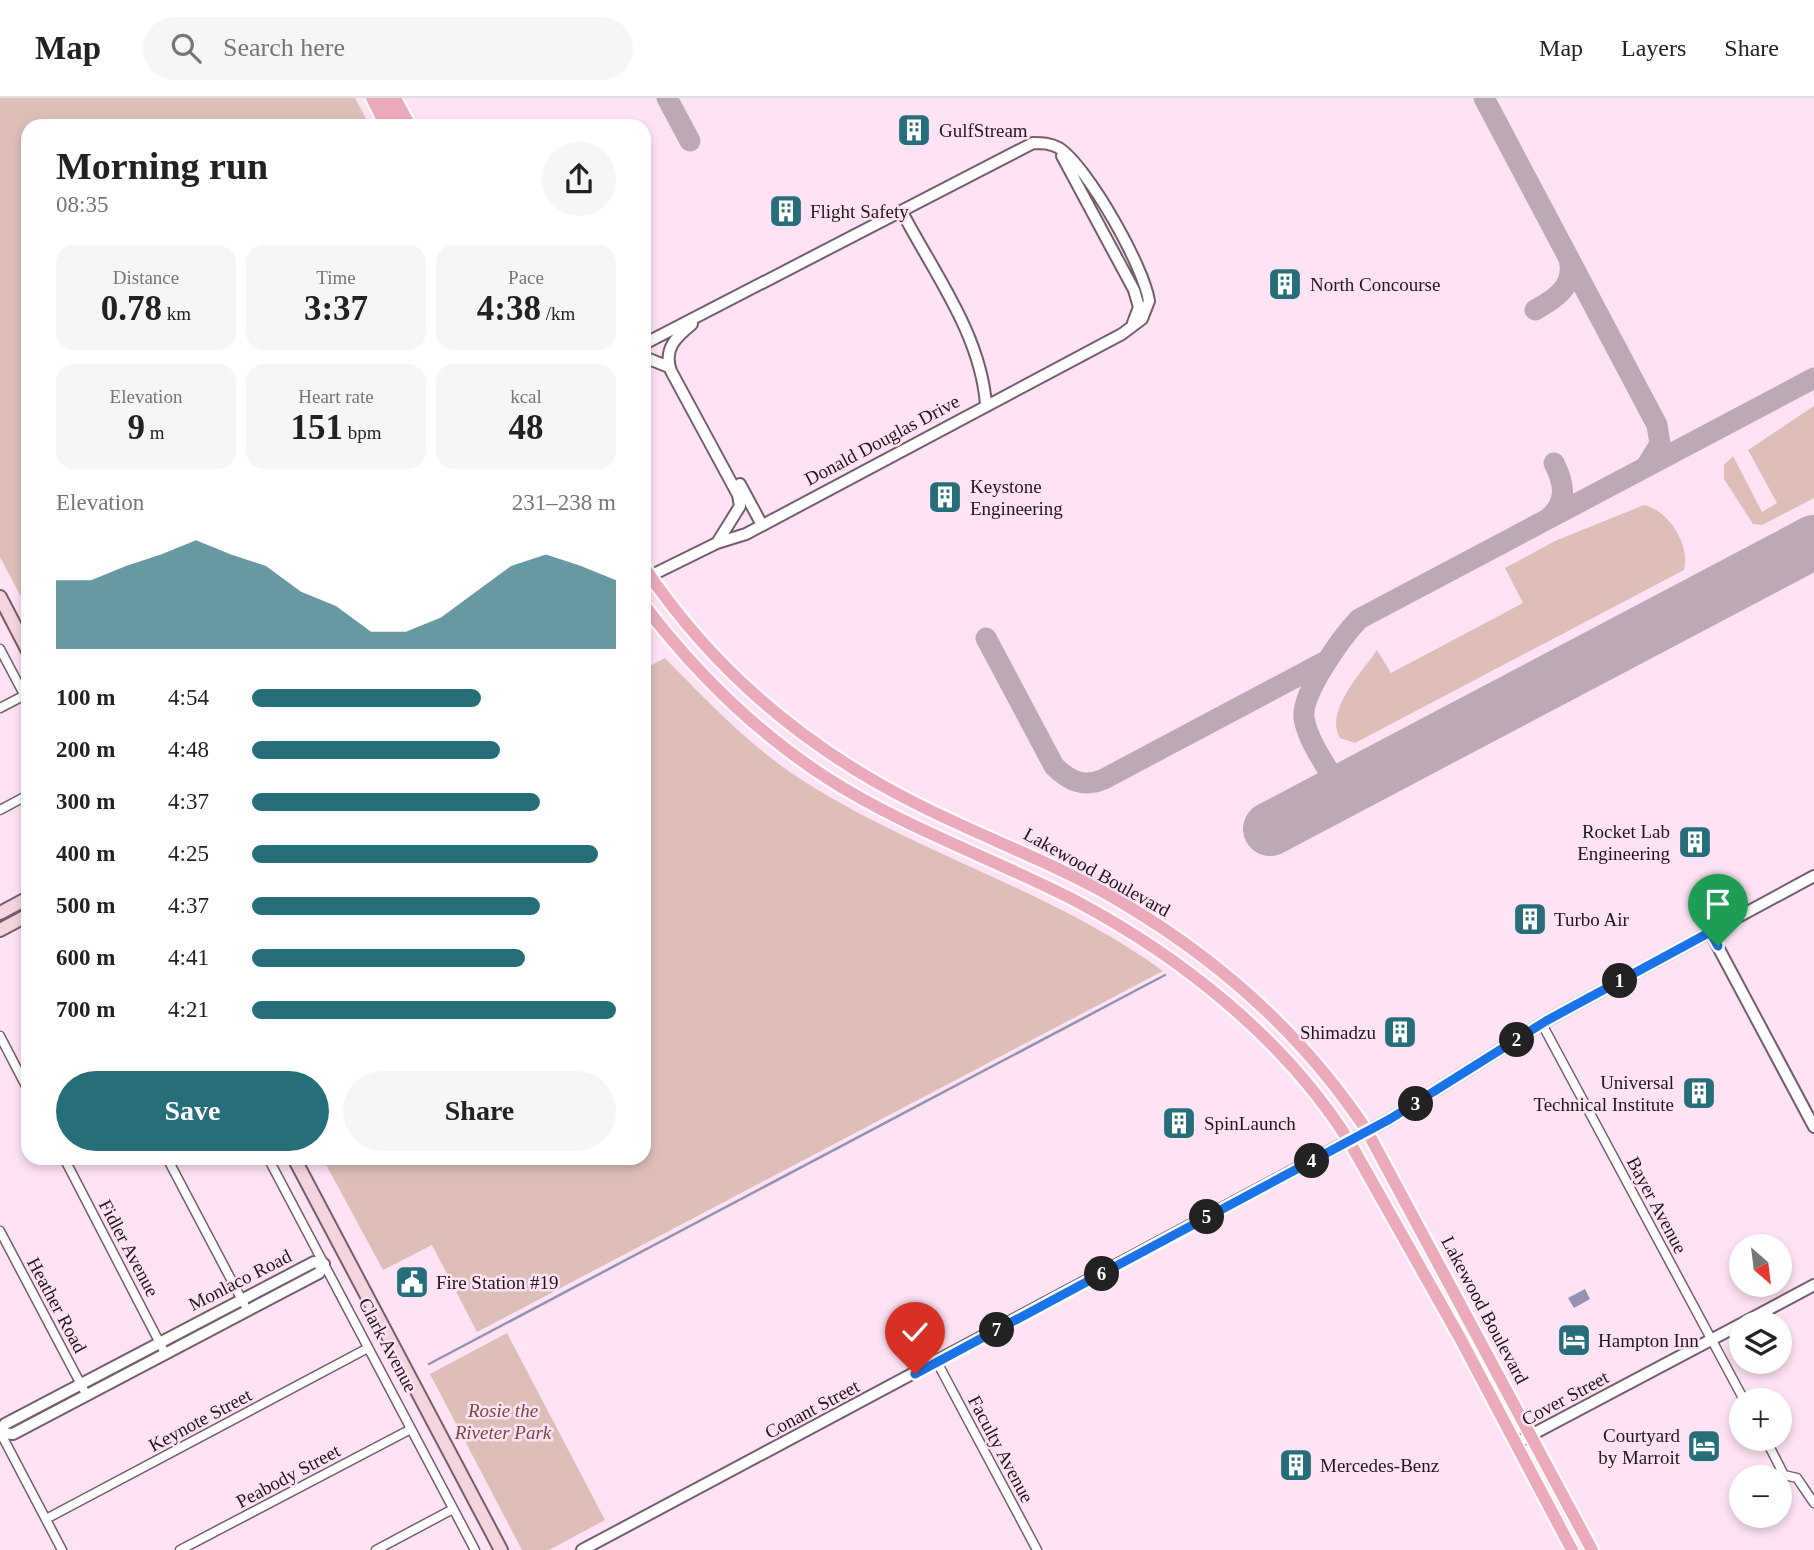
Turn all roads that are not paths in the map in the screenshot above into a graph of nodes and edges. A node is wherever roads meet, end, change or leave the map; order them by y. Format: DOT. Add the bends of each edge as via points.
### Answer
graph roads {
  1 [pos="372,98"];
  2 [pos="384,98"];
  3 [pos="396,98"];
  4 [pos="382,119"];
  5 [pos="395,119"];
  6 [pos="406,119"];
  7 [pos="902,212"];
  8 [pos="700,318"];
  9 [pos="651,341"];
  10 [pos="651,360"];
  11 [pos="669,367"];
  12 [pos="986,405"];
  13 [pos="724,467"];
  14 [pos="762,525"];
  15 [pos="718,543"];
  16 [pos="651,572"];
  17 [pos="651,580"];
  18 [pos="0,597"];
  19 [pos="651,614"];
  20 [pos="21,638"];
  21 [pos="0,649"];
  22 [pos="21,689"];
  23 [pos="21,700"];
  24 [pos="0,708"];
  25 [pos="21,799"];
  26 [pos="0,810"];
  27 [pos="1814,876"];
  28 [pos="21,902"];
  29 [pos="0,913"];
  30 [pos="21,919"];
  31 [pos="0,930"];
  32 [pos="1710,932"];
  33 [pos="1202,955"];
  34 [pos="1187,972"];
  35 [pos="1542,1024"];
  36 [pos="0,1036"];
  37 [pos="21,1076"];
  38 [pos="1814,1127"];
  39 [pos="1367,1131"];
  40 [pos="1349,1141"];
  41 [pos="68,1165"];
  42 [pos="171,1165"];
  43 [pos="272,1165"];
  44 [pos="298,1165"];
  45 [pos="0,1231"];
  46 [pos="345,1253"];
  47 [pos="324,1264"];
  48 [pos="1814,1285"];
  49 [pos="241,1298"];
  50 [pos="247,1310"];
  51 [pos="1765,1311"];
  52 [pos="1729,1330"];
  53 [pos="1712,1340"];
  54 [pos="160,1341"];
  55 [pos="368,1348"];
  56 [pos="165,1353"];
  57 [pos="937,1362"];
  58 [pos="80,1383"];
  59 [pos="1738,1388"];
  60 [pos="86,1394"];
  61 [pos="411,1429"];
  62 [pos="0,1433"];
  63 [pos="1530,1436"];
  64 [pos="1516,1443"];
  65 [pos="1772,1451"];
  66 [pos="1814,1503"];
  67 [pos="453,1509"];
  68 [pos="46,1519"];
  69 [pos="62,1550"];
  70 [pos="180,1550"];
  71 [pos="376,1550"];
  72 [pos="475,1550"];
  73 [pos="501,1550"];
  74 [pos="582,1550"];
  75 [pos="1037,1550"];
  76 [pos="1573,1550"];
  77 [pos="1592,1550"];
  1 -- 4 [label="main road"];
  2 -- 5 [label="main road"];
  3 -- 6 [label="main road"];
  7 -- 8 [label="street, Donald Douglas Drive"];
  7 -- 12 [label="street" via="973,346 985,384"];
  7 -- 12 [label="street, Donald Douglas Drive" via="1032,143 1044,143 1058,147 1077,167 1132,256 1148,294 1147,312 1129,330"];
  8 -- 9 [label="street"];
  8 -- 11 [label="street" via="671,344"];
  10 -- 11 [label="street"];
  11 -- 13 [label="street"];
  12 -- 14 [label="street, Donald Douglas Drive"];
  13 -- 14 [label="street" via="737,479"];
  13 -- 15 [label="street" via="740,506"];
  14 -- 15 [label="street, Donald Douglas Drive"];
  15 -- 16 [label="street, Donald Douglas Drive"];
  17 -- 33 [label="main road, Lakewood Boulevard" via="740,682 790,726 839,760 920,805 1125,904"];
  18 -- 20 [label="main road"];
  19 -- 34 [label="main road, Lakewood Boulevard" via="726,698 827,778 910,824 1072,899"];
  21 -- 22 [label="street"];
  23 -- 24 [label="street"];
  25 -- 26 [label="street"];
  27 -- 32 [label="street, Conant Street"];
  28 -- 29 [label="main road"];
  30 -- 31 [label="main road"];
  32 -- 35 [label="street, Conant Street"];
  32 -- 38 [label="street"];
  33 -- 34 [label="main road"];
  33 -- 39 [label="main road, Lakewood Boulevard" via="1253,996 1303,1047"];
  34 -- 40 [label="main road, Lakewood Boulevard" via="1287,1060"];
  35 -- 39 [label="street, Conant Street"];
  35 -- 53 [label="street, Bayer Avenue"];
  36 -- 37 [label="street"];
  39 -- 40 [label="street, Conant Street"];
  39 -- 63 [label="main road, Lakewood Boulevard"];
  40 -- 57 [label="street, Conant Street"];
  40 -- 64 [label="main road, Lakewood Boulevard"];
  41 -- 54 [label="street, Fidler Avenue"];
  42 -- 49 [label="street"];
  43 -- 47 [label="street, Clark Avenue"];
  44 -- 46 [label="main road, Clark Avenue"];
  45 -- 58 [label="street, Heather Road"];
  46 -- 47 [label="street"];
  46 -- 73 [label="main road, Clark Avenue"];
  47 -- 49 [label="street, Monlaco Road" via="314,1262"];
  47 -- 50 [label="street, Monlaco Road" via="319,1273"];
  47 -- 55 [label="street, Clark Avenue"];
  48 -- 51 [label="street, Cover Street"];
  49 -- 50 [label="street"];
  49 -- 54 [label="street, Monlaco Road"];
  50 -- 56 [label="street, Monlaco Road"];
  52 -- 53 [label="street, Cover Street"];
  53 -- 59 [label="street, Bayer Avenue"];
  53 -- 63 [label="street, Cover Street"];
  54 -- 56 [label="street, Fidler Avenue"];
  54 -- 58 [label="street, Monlaco Road"];
  55 -- 61 [label="street, Clark Avenue"];
  55 -- 68 [label="street, Keynote Street"];
  56 -- 60 [label="street, Monlaco Road"];
  57 -- 74 [label="street, Conant Street"];
  57 -- 75 [label="street, Faculty Avenue"];
  58 -- 60 [label="street, Heather Road"];
  58 -- 62 [label="street, Monlaco Road" via="5,1424"];
  60 -- 62 [label="street, Monlaco Road" via="13,1434"];
  61 -- 67 [label="street, Clark Avenue"];
  61 -- 70 [label="street, Peabody Street"];
  62 -- 68 [label="street"];
  63 -- 64 [label="street, Cover Street"];
  63 -- 77 [label="main road, Lakewood Boulevard"];
  64 -- 76 [label="main road, Lakewood Boulevard"];
  65 -- 66 [label="street" via="1784,1475 1797,1478"];
  67 -- 71 [label="street"];
  67 -- 72 [label="street, Clark Avenue"];
  68 -- 69 [label="street"];
}
